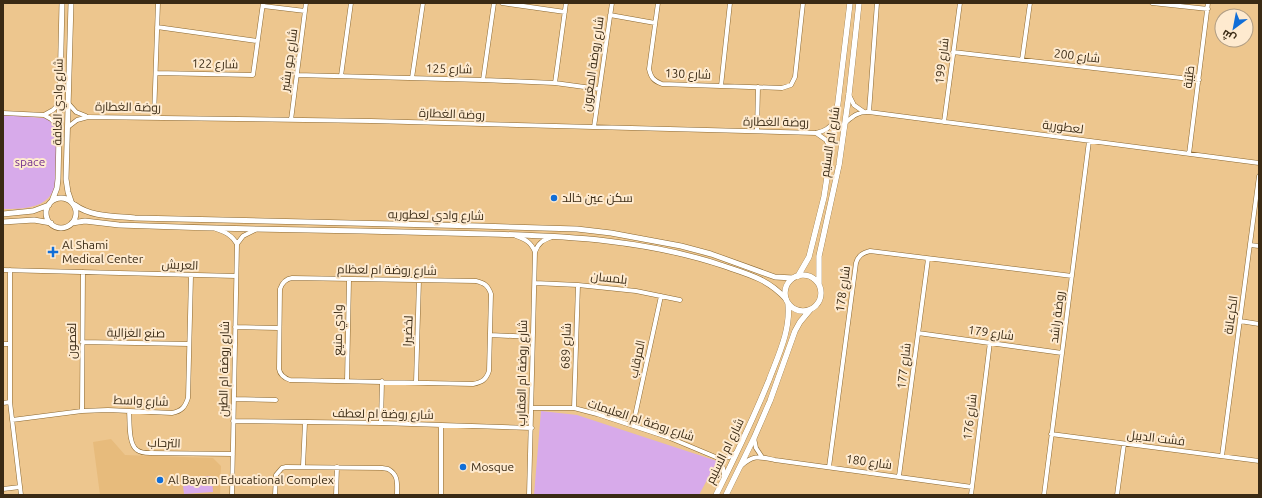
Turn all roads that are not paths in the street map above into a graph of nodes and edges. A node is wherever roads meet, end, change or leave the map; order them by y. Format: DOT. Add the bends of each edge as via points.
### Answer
graph roads {
  1 [pos="62,3"];
  2 [pos="71,3"];
  3 [pos="158,3"];
  4 [pos="306,3"];
  5 [pos="351,3"];
  6 [pos="423,3"];
  7 [pos="494,3"];
  8 [pos="502,3"];
  9 [pos="566,3"];
  10 [pos="612,3"];
  11 [pos="658,3"];
  12 [pos="730,3"];
  13 [pos="803,3"];
  14 [pos="850,3"];
  15 [pos="859,3"];
  16 [pos="877,3"];
  17 [pos="960,3"];
  18 [pos="1030,3"];
  19 [pos="1152,3"];
  20 [pos="1208,3"];
  21 [pos="263,4"];
  22 [pos="1208,9"];
  23 [pos="305,11"];
  24 [pos="565,12"];
  25 [pos="610,16"];
  26 [pos="655,22"];
  27 [pos="157,27"];
  28 [pos="257,41"];
  29 [pos="953,52"];
  30 [pos="1022,60"];
  31 [pos="156,73"];
  32 [pos="297,75"];
  33 [pos="341,76"];
  34 [pos="412,78"];
  35 [pos="483,80"];
  36 [pos="1198,80"];
  37 [pos="555,83"];
  38 [pos="721,86"];
  39 [pos="758,87"];
  40 [pos="599,89"];
  41 [pos="849,94"];
  42 [pos="67,102"];
  43 [pos="60,103"];
  44 [pos="867,112"];
  45 [pos="3,113"];
  46 [pos="44,115"];
  47 [pos="88,117"];
  48 [pos="154,117"];
  49 [pos="836,119"];
  50 [pos="291,120"];
  51 [pos="944,122"];
  52 [pos="845,123"];
  53 [pos="60,127"];
  54 [pos="68,127"];
  55 [pos="594,128"];
  56 [pos="757,131"];
  57 [pos="816,133"];
  58 [pos="1089,141"];
  59 [pos="832,152"];
  60 [pos="1189,154"];
  61 [pos="1259,163"];
  62 [pos="1259,176"];
  63 [pos="50,203"];
  64 [pos="73,203"];
  65 [pos="3,214"];
  66 [pos="3,222"];
  67 [pos="51,223"];
  68 [pos="72,223"];
  69 [pos="213,228"];
  70 [pos="259,229"];
  71 [pos="513,235"];
  72 [pos="556,236"];
  73 [pos="237,244"];
  74 [pos="1250,245"];
  75 [pos="1259,246"];
  76 [pos="535,252"];
  77 [pos="928,259"];
  78 [pos="3,270"];
  79 [pos="10,270"];
  80 [pos="83,272"];
  81 [pos="191,276"];
  82 [pos="236,276"];
  83 [pos="1072,276"];
  84 [pos="795,277"];
  85 [pos="349,280"];
  86 [pos="419,280"];
  87 [pos="535,283"];
  88 [pos="819,284"];
  89 [pos="578,285"];
  90 [pos="661,296"];
  91 [pos="680,300"];
  92 [pos="787,301"];
  93 [pos="810,310"];
  94 [pos="1240,321"];
  95 [pos="1259,324"];
  96 [pos="235,327"];
  97 [pos="278,328"];
  98 [pos="918,333"];
  99 [pos="490,335"];
  100 [pos="533,337"];
  101 [pos="82,342"];
  102 [pos="990,342"];
  103 [pos="3,344"];
  104 [pos="10,344"];
  105 [pos="189,344"];
  106 [pos="1062,353"];
  107 [pos="347,381"];
  108 [pos="382,381"];
  109 [pos="416,382"];
  110 [pos="234,399"];
  111 [pos="276,400"];
  112 [pos="10,402"];
  113 [pos="3,403"];
  114 [pos="532,408"];
  115 [pos="574,408"];
  116 [pos="82,411"];
  117 [pos="129,411"];
  118 [pos="12,420"];
  119 [pos="233,421"];
  120 [pos="305,423"];
  121 [pos="381,423"];
  122 [pos="441,425"];
  123 [pos="633,425"];
  124 [pos="532,428"];
  125 [pos="1051,434"];
  126 [pos="754,438"];
  127 [pos="1124,444"];
  128 [pos="737,451"];
  129 [pos="233,454"];
  130 [pos="1222,456"];
  131 [pos="763,457"];
  132 [pos="718,458"];
  133 [pos="1259,461"];
  134 [pos="303,466"];
  135 [pos="741,466"];
  136 [pos="337,467"];
  137 [pos="829,467"];
  138 [pos="899,476"];
  139 [pos="724,478"];
  140 [pos="972,487"];
  141 [pos="20,488"];
  142 [pos="3,489"];
  143 [pos="21,495"];
  144 [pos="232,495"];
  145 [pos="275,495"];
  146 [pos="336,495"];
  147 [pos="397,495"];
  148 [pos="441,495"];
  149 [pos="529,495"];
  150 [pos="716,495"];
  151 [pos="726,495"];
  152 [pos="971,495"];
  153 [pos="1044,495"];
  154 [pos="1117,495"];
  1 -- 43 [label="street, شارع وادي الغافة"];
  2 -- 42 [label="street, شارع وادي الغافة"];
  3 -- 27 [label="street"];
  4 -- 23 [label="street, شارع جو بشير"];
  5 -- 33 [label="street"];
  6 -- 34 [label="street"];
  7 -- 35 [label="street"];
  8 -- 24 [label="street"];
  9 -- 24 [label="street"];
  10 -- 25 [label="street, شارع روضة المغرون"];
  11 -- 26 [label="street, شارع 130"];
  12 -- 38 [label="street"];
  13 -- 39 [label="street, شارع 130" via="795,77 791,85 782,88"];
  14 -- 49 [label="main road, شارع ام السنيم"];
  15 -- 41 [label="main road, شارع ام السنيم"];
  16 -- 44 [label="street"];
  17 -- 29 [label="street, شارع 199"];
  18 -- 30 [label="street"];
  19 -- 22 [label="street"];
  20 -- 22 [label="street, طَيْبَة"];
  21 -- 23 [label="street, شارع 122"];
  21 -- 28 [label="street, شارع 122"];
  22 -- 36 [label="street, طَيْبَة"];
  23 -- 32 [label="street, شارع جو بشير"];
  24 -- 37 [label="street"];
  25 -- 26 [label="street"];
  25 -- 40 [label="street, شارع روضة المغرون"];
  26 -- 38 [label="street, شارع 130" via="649,70 653,80 662,84"];
  27 -- 28 [label="street"];
  27 -- 31 [label="street"];
  28 -- 31 [label="street, شارع 122" via="253,75"];
  29 -- 30 [label="street, شارع 200"];
  29 -- 51 [label="street, شارع 199"];
  30 -- 36 [label="street, شارع 200"];
  31 -- 48 [label="street"];
  32 -- 33 [label="street, شارع 125"];
  32 -- 50 [label="street, شارع جو بشير"];
  33 -- 34 [label="street, شارع 125"];
  34 -- 35 [label="street, شارع 125"];
  35 -- 37 [label="street, شارع 125"];
  36 -- 60 [label="street, طَيْبَة"];
  37 -- 40 [label="street, شارع 125"];
  38 -- 39 [label="street, شارع 130"];
  39 -- 56 [label="street"];
  40 -- 55 [label="street, شارع روضة المغرون"];
  41 -- 44 [label="street" via="854,105"];
  41 -- 52 [label="main road, شارع ام السنيم"];
  42 -- 47 [label="street, روضة الغطارة" via="76,112"];
  42 -- 54 [label="street, شارع وادي الغافة"];
  43 -- 46 [label="street"];
  43 -- 53 [label="street, شارع وادي الغافة"];
  44 -- 51 [label="street, لعطورية"];
  44 -- 52 [label="street" via="854,116"];
  45 -- 46 [label="street"];
  46 -- 53 [label="street"];
  47 -- 48 [label="street, روضة الغطارة"];
  47 -- 54 [label="street, روضة الغطارة" via="77,120"];
  48 -- 50 [label="street, روضة الغطارة"];
  49 -- 57 [label="street, روضة الغطارة" via="829,128"];
  49 -- 59 [label="main road, شارع ام السنيم"];
  50 -- 55 [label="street, روضة الغطارة"];
  51 -- 58 [label="street, لعطورية"];
  52 -- 88 [label="main road, شارع ام السنيم" via="839,164 821,245"];
  53 -- 63 [label="street, شارع وادي الغافة" via="57,188"];
  54 -- 64 [label="street, شارع وادي الغافة" via="66,179"];
  55 -- 56 [label="street, روضة الغطارة"];
  56 -- 57 [label="street, روضة الغطارة"];
  57 -- 59 [label="street, روضة الغطارة" via="826,140"];
  58 -- 60 [label="street, لعطورية"];
  58 -- 83 [label="street, روضة راشد"];
  59 -- 84 [label="main road, شارع ام السنيم" via="813,244 806,264"];
  60 -- 61 [label="street, لعطورية"];
  62 -- 74 [label="street, الكرعانة"];
  63 -- 64 [label="street" via="56,198 67,198"];
  63 -- 65 [label="street" via="33,211"];
  63 -- 67 [label="street" via="46,214"];
  64 -- 68 [label="street" via="76,214"];
  64 -- 84 [label="street, شارع وادي لعطوريه" via="81,210 93,213 135,218 479,226 611,233 689,248 775,277"];
  66 -- 67 [label="street" via="34,220"];
  67 -- 68 [label="street" via="59,228"];
  68 -- 69 [label="street, شارع وادي لعطوريه" via="85,221 119,225"];
  69 -- 70 [label="street, شارع وادي لعطوريه"];
  69 -- 73 [label="street" via="227,234"];
  70 -- 71 [label="street, شارع وادي لعطوريه"];
  70 -- 73 [label="street" via="247,234"];
  71 -- 72 [label="street, شارع وادي لعطوريه"];
  71 -- 76 [label="street" via="527,240"];
  72 -- 76 [label="street" via="542,241"];
  72 -- 92 [label="street, شارع وادي لعطوريه" via="616,241 708,261 771,285"];
  73 -- 82 [label="street, شارع روضة ام الطين"];
  74 -- 75 [label="street"];
  74 -- 94 [label="street, الكرعانة"];
  76 -- 87 [label="street, شارع روضة ام العقارب"];
  77 -- 83 [label="street, شارع 178"];
  77 -- 98 [label="street, شارع 177"];
  77 -- 137 [label="street, شارع 178" via="870,251 858,258"];
  78 -- 79 [label="street, العريش"];
  79 -- 80 [label="street, العريش"];
  79 -- 104 [label="street"];
  80 -- 81 [label="street, العريش"];
  80 -- 101 [label="street, لغصون"];
  81 -- 82 [label="street, العريش"];
  81 -- 105 [label="street, شارع واسط"];
  82 -- 96 [label="street, شارع روضة ام الطين"];
  83 -- 106 [label="street, روضة راشد"];
  84 -- 88 [label="main road" via="810,276"];
  84 -- 92 [label="main road" via="788,282 785,293"];
  85 -- 86 [label="street, شارع روضة ام لعظام"];
  85 -- 97 [label="street, شارع روضة ام لعظام" via="287,279 280,289"];
  85 -- 107 [label="street, وادي منيع"];
  86 -- 99 [label="street, شارع روضة ام لعظام" via="476,282 487,285 490,294"];
  86 -- 109 [label="street, لخضيرا"];
  87 -- 89 [label="street, بلمسان"];
  87 -- 100 [label="street, شارع روضة ام العقارب"];
  88 -- 93 [label="main road" via="819,302"];
  89 -- 90 [label="street, بلمسان"];
  89 -- 115 [label="street, شارع 689"];
  90 -- 91 [label="street, بلمسان"];
  90 -- 123 [label="street, المرقاب"];
  92 -- 93 [label="main road" via="793,308"];
  92 -- 128 [label="main road, شارع ام السنيم" via="789,317 785,337 755,414"];
  93 -- 126 [label="main road, شارع ام السنيم" via="795,331"];
  94 -- 95 [label="street"];
  94 -- 130 [label="street, الكرعانة"];
  96 -- 97 [label="street"];
  96 -- 110 [label="street, شارع روضة ام الطين"];
  97 -- 107 [label="street, شارع روضة ام لعظام" via="279,369 282,376 290,380"];
  98 -- 102 [label="street, شارع 179"];
  98 -- 138 [label="street, شارع 177"];
  99 -- 100 [label="street"];
  99 -- 109 [label="street, شارع روضة ام لعظام" via="489,371 484,380 473,384"];
  100 -- 114 [label="street, شارع روضة ام العقارب"];
  101 -- 105 [label="street, صنع الغزالية"];
  101 -- 116 [label="street, لغصون"];
  102 -- 106 [label="street, شارع 179"];
  102 -- 140 [label="street, شارع 176"];
  103 -- 104 [label="street"];
  104 -- 112 [label="street"];
  105 -- 117 [label="street, شارع واسط" via="188,398 182,410 172,413"];
  106 -- 125 [label="street, روضة راشد"];
  107 -- 108 [label="street, شارع روضة ام لعظام"];
  108 -- 109 [label="street, شارع روضة ام لعظام"];
  108 -- 121 [label="street"];
  110 -- 111 [label="street"];
  110 -- 119 [label="street, شارع روضة ام الطين"];
  112 -- 113 [label="street"];
  112 -- 118 [label="street"];
  114 -- 115 [label="street, شارع روضة ام العليمات"];
  114 -- 124 [label="street, شارع روضة ام العقارب"];
  115 -- 123 [label="street, شارع روضة ام العليمات"];
  116 -- 117 [label="street, شارع واسط"];
  116 -- 118 [label="street, شارع واسط"];
  117 -- 129 [label="street, الترحاب" via="131,441 137,450 150,454"];
  118 -- 141 [label="street"];
  119 -- 120 [label="street, شارع روضة ام لعطف"];
  119 -- 129 [label="street, شارع روضة ام الطين"];
  120 -- 121 [label="street, شارع روضة ام لعطف"];
  120 -- 134 [label="street"];
  121 -- 122 [label="street, شارع روضة ام لعطف"];
  122 -- 124 [label="street, شارع روضة ام لعطف"];
  122 -- 148 [label="street"];
  123 -- 132 [label="street, شارع روضة ام العليمات"];
  124 -- 149 [label="street, شارع روضة ام العقارب"];
  125 -- 127 [label="street, فشت الديبل"];
  125 -- 153 [label="street, روضة راشد"];
  126 -- 131 [label="street"];
  126 -- 135 [label="main road, شارع ام السنيم"];
  127 -- 130 [label="street, فشت الديبل"];
  127 -- 154 [label="street"];
  128 -- 132 [label="street" via="729,457"];
  128 -- 139 [label="main road, شارع ام السنيم"];
  129 -- 144 [label="street, شارع روضة ام الطين"];
  130 -- 133 [label="street, فشت الديبل"];
  131 -- 135 [label="street" via="754,458"];
  131 -- 137 [label="street, شارع 180"];
  132 -- 139 [label="street"];
  134 -- 136 [label="street"];
  134 -- 145 [label="street" via="286,467 278,471 275,478"];
  135 -- 151 [label="main road, شارع ام السنيم"];
  136 -- 146 [label="street"];
  136 -- 147 [label="street" via="388,469 396,476"];
  137 -- 138 [label="street, شارع 180"];
  138 -- 140 [label="street, شارع 180"];
  139 -- 150 [label="main road, شارع ام السنيم"];
  140 -- 152 [label="street, شارع 176"];
  141 -- 142 [label="street"];
  141 -- 143 [label="street"];
}
